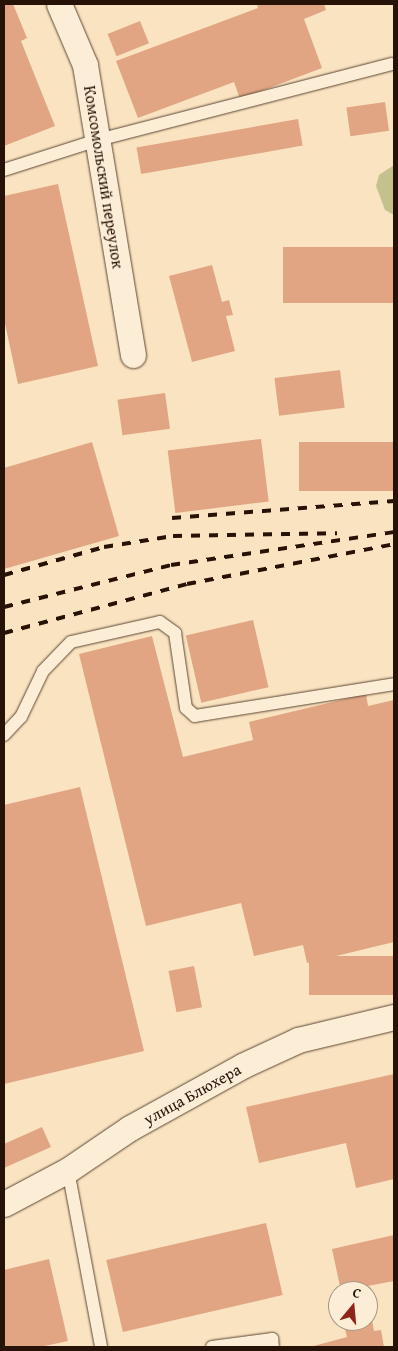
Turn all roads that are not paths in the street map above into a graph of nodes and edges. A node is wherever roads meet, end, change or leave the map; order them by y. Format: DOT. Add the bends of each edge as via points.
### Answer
graph roads {
  1 [pos="59,4"];
  2 [pos="392,64"];
  3 [pos="98,140"];
  4 [pos="4,170"];
  5 [pos="133,355"];
  6 [pos="394,684"];
  7 [pos="4,735"];
  8 [pos="394,1018"];
  9 [pos="68,1170"];
  10 [pos="4,1204"];
  11 [pos="101,1347"];
  12 [pos="212,1347"];
  13 [pos="273,1347"];
  1 -- 3 [label="street, Комсомольский переулок" via="86,65"];
  2 -- 3 [label="lane"];
  3 -- 4 [label="lane"];
  3 -- 5 [label="street, Комсомольский переулок"];
  6 -- 7 [label="lane" via="195,716 186,708 175,633 160,622 70,642 43,671 21,717"];
  8 -- 9 [label="street, улица Блюхера" via="298,1040 244,1065 130,1128"];
  9 -- 10 [label="street, улица Блюхера"];
  9 -- 11 [label="lane"];
  12 -- 13 [label="lane" via="272,1339"];
}
